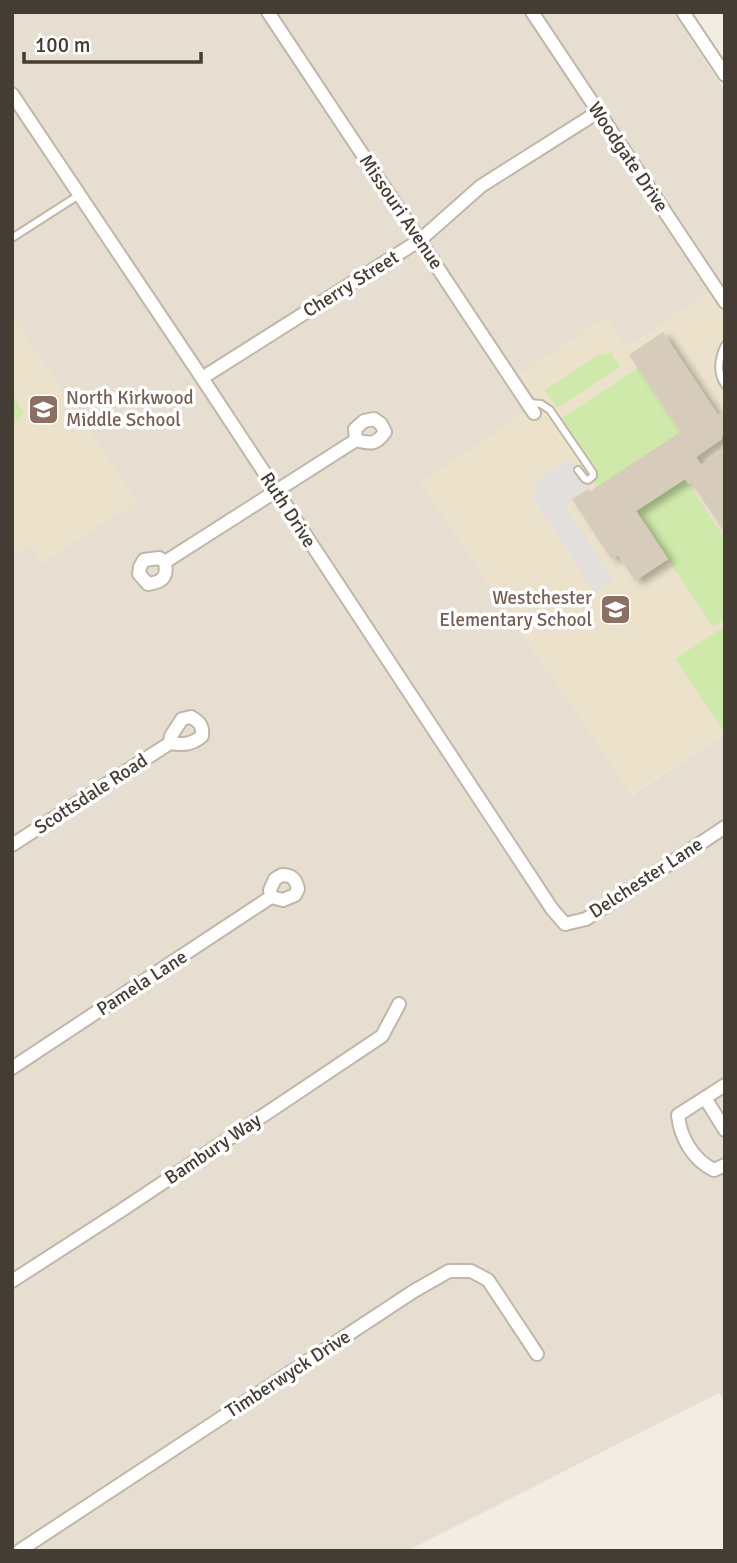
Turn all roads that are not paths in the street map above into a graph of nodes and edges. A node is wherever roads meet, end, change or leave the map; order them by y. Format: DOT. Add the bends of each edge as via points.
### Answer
graph roads {
  1 [pos="268,12"];
  2 [pos="532,12"];
  3 [pos="683,12"];
  4 [pos="725,75"];
  5 [pos="12,94"];
  6 [pos="598,112"];
  7 [pos="79,195"];
  8 [pos="12,238"];
  9 [pos="420,240"];
  10 [pos="725,302"];
  11 [pos="725,345"];
  12 [pos="202,378"];
  13 [pos="725,385"];
  14 [pos="531,408"];
  15 [pos="356,440"];
  16 [pos="578,470"];
  17 [pos="277,492"];
  18 [pos="165,562"];
  19 [pos="170,743"];
  20 [pos="725,827"];
  21 [pos="12,845"];
  22 [pos="271,897"];
  23 [pos="565,924"];
  24 [pos="399,1004"];
  25 [pos="12,1068"];
  26 [pos="725,1085"];
  27 [pos="705,1098"];
  28 [pos="725,1130"];
  29 [pos="725,1165"];
  30 [pos="12,1281"];
  31 [pos="537,1354"];
  32 [pos="19,1551"];
  1 -- 9 [label="street, Missouri Avenue"];
  2 -- 6 [label="street, Woodgate Drive"];
  3 -- 4 [label="street"];
  5 -- 7 [label="street, Ruth Drive"];
  6 -- 9 [label="street, Cherry Street" via="481,186"];
  6 -- 10 [label="street, Woodgate Drive"];
  7 -- 8 [label="lane"];
  7 -- 12 [label="street, Ruth Drive"];
  9 -- 12 [label="street, Cherry Street"];
  9 -- 14 [label="street, Missouri Avenue"];
  11 -- 13 [label="lane" via="718,367"];
  12 -- 17 [label="street, Ruth Drive"];
  14 -- 16 [label="lane" via="541,404 550,410 593,476 585,479"];
  15 -- 17 [label="street"];
  17 -- 18 [label="street"];
  17 -- 23 [label="street, Ruth Drive"];
  19 -- 21 [label="street, Scottsdale Road"];
  20 -- 23 [label="street, Delchester Lane" via="586,919"];
  22 -- 25 [label="street, Pamela Lane"];
  24 -- 30 [label="street, Bambury Way" via="382,1036"];
  26 -- 27 [label="street"];
  27 -- 28 [label="street"];
  27 -- 29 [label="street" via="678,1115 681,1134 701,1164 713,1170"];
  31 -- 32 [label="street, Timberwyck Drive" via="488,1280 471,1272 449,1270"];
}
